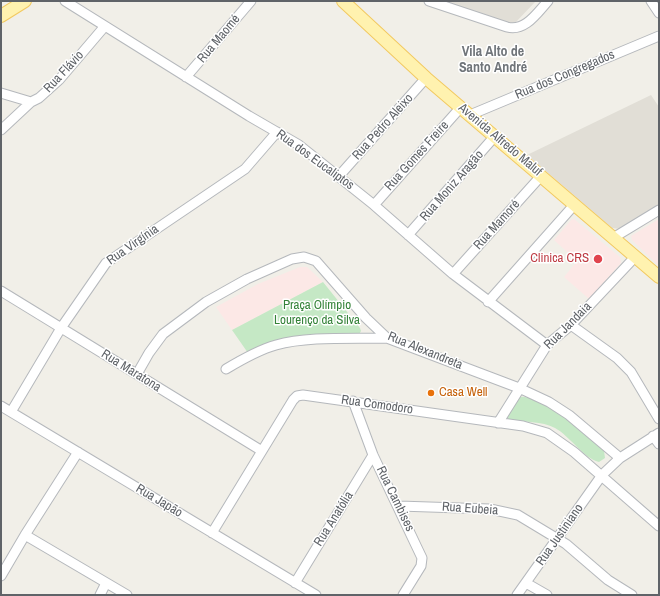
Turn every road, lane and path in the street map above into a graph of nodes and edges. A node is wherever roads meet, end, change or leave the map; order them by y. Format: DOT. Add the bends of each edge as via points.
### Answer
graph roads {
  1 [pos="25,1"];
  2 [pos="65,1"];
  3 [pos="251,1"];
  4 [pos="343,1"];
  5 [pos="429,1"];
  6 [pos="548,1"];
  7 [pos="650,1"];
  8 [pos="659,13"];
  9 [pos="1,16"];
  10 [pos="105,26"];
  11 [pos="659,36"];
  12 [pos="186,77"];
  13 [pos="426,78"];
  14 [pos="1,93"];
  15 [pos="31,102"];
  16 [pos="460,107"];
  17 [pos="470,115"];
  18 [pos="1,130"];
  19 [pos="278,132"];
  20 [pos="495,136"];
  21 [pos="339,176"];
  22 [pos="541,176"];
  23 [pos="574,204"];
  24 [pos="374,205"];
  25 [pos="659,210"];
  26 [pos="408,235"];
  27 [pos="614,238"];
  28 [pos="635,257"];
  29 [pos="453,274"];
  30 [pos="659,277"];
  31 [pos="1,291"];
  32 [pos="488,302"];
  33 [pos="571,325"];
  34 [pos="61,328"];
  35 [pos="387,338"];
  36 [pos="547,345"];
  37 [pos="226,369"];
  38 [pos="137,374"];
  39 [pos="519,388"];
  40 [pos="353,401"];
  41 [pos="1,406"];
  42 [pos="11,412"];
  43 [pos="659,419"];
  44 [pos="498,423"];
  45 [pos="656,435"];
  46 [pos="659,444"];
  47 [pos="262,451"];
  48 [pos="78,452"];
  49 [pos="373,455"];
  50 [pos="620,458"];
  51 [pos="602,475"];
  52 [pos="399,506"];
  53 [pos="659,526"];
  54 [pos="212,533"];
  55 [pos="25,535"];
  56 [pos="558,539"];
  57 [pos="1,576"];
  58 [pos="106,583"];
  59 [pos="295,583"];
  60 [pos="526,583"];
  61 [pos="303,592"];
  62 [pos="100,595"];
  63 [pos="127,595"];
  64 [pos="316,595"];
  65 [pos="403,595"];
  66 [pos="517,595"];
  67 [pos="547,595"];
  68 [pos="632,595"];
  1 -- 9 [label="main road"];
  2 -- 10 [label="street, Rua dos Eucaliptos"];
  3 -- 12 [label="street, Rua Maomé"];
  4 -- 13 [label="main road, Avenida Alfredo Maluf"];
  5 -- 6 [label="street" via="517,29"];
  7 -- 8 [label="street"];
  10 -- 12 [label="street, Rua dos Eucaliptos"];
  10 -- 15 [label="street, Rua Flávio" via="59,80"];
  11 -- 17 [label="street, Rua dos Congregados"];
  12 -- 19 [label="street, Rua dos Eucaliptos"];
  13 -- 16 [label="main road, Avenida Alfredo Maluf"];
  13 -- 21 [label="street, Rua Pedro Aleixo"];
  14 -- 15 [label="street"];
  15 -- 18 [label="street, Rua Flávio"];
  16 -- 17 [label="main road, Avenida Alfredo Maluf"];
  16 -- 24 [label="street, Rua Gomes Freire"];
  17 -- 20 [label="main road, Avenida Alfredo Maluf"];
  19 -- 21 [label="street, Rua dos Eucaliptos"];
  19 -- 34 [label="street, Rua Virgínia" via="245,169 106,263"];
  20 -- 22 [label="main road, Avenida Alfredo Maluf"];
  20 -- 26 [label="street, Rua Moniz Aragão"];
  21 -- 24 [label="street, Rua dos Eucaliptos"];
  22 -- 23 [label="main road, Avenida Alfredo Maluf"];
  22 -- 29 [label="street, Rua Mamoré"];
  23 -- 27 [label="main road, Avenida Alfredo Maluf"];
  23 -- 32 [label="street"];
  24 -- 26 [label="street, Rua dos Eucaliptos"];
  25 -- 27 [label="street"];
  26 -- 29 [label="street, Rua dos Eucaliptos"];
  27 -- 28 [label="main road, Avenida Alfredo Maluf"];
  28 -- 30 [label="main road, Avenida Alfredo Maluf"];
  28 -- 33 [label="street, Rua Jandaia"];
  29 -- 32 [label="street, Rua dos Eucaliptos"];
  31 -- 34 [label="street, Rua Maratona"];
  32 -- 36 [label="street, Rua dos Eucaliptos"];
  33 -- 36 [label="street, Rua Jandaia"];
  33 -- 43 [label="street" via="632,372"];
  34 -- 38 [label="street, Rua Maratona"];
  34 -- 42 [label="street, Rua Virgínia"];
  35 -- 37 [label="street" via="280,344"];
  35 -- 38 [label="street, Rua Alexandreta" via="316,261 308,257 298,257 247,279 178,321 156,342"];
  35 -- 39 [label="street, Rua Alexandreta"];
  36 -- 39 [label="street, Rua Jandaia"];
  38 -- 47 [label="street, Rua Maratona"];
  39 -- 44 [label="street, Rua Jandaia"];
  39 -- 50 [label="street, Rua Alexandreta" via="560,408"];
  40 -- 44 [label="street, Rua Comodoro"];
  40 -- 47 [label="street, Rua Comodoro" via="297,396"];
  40 -- 49 [label="street, Rua Cambises"];
  41 -- 42 [label="street, Rua Japão"];
  42 -- 48 [label="street, Rua Japão"];
  44 -- 51 [label="street, Rua Comodoro" via="523,426 547,433"];
  45 -- 46 [label="street"];
  45 -- 50 [label="street, Rua Justiniano"];
  47 -- 54 [label="street, Rua Comodoro"];
  48 -- 54 [label="street, Rua Japão"];
  48 -- 55 [label="street"];
  49 -- 52 [label="street, Rua Cambises"];
  49 -- 59 [label="street, Rua Anatólia"];
  50 -- 51 [label="street, Rua Justiniano"];
  51 -- 53 [label="street, Rua Comodoro"];
  51 -- 56 [label="street, Rua Justiniano"];
  52 -- 56 [label="street, Rua Eubeia" via="490,509 508,512 529,521"];
  52 -- 65 [label="street, Rua Cambises" via="422,558 421,566"];
  54 -- 59 [label="street, Rua Japão"];
  55 -- 57 [label="street"];
  55 -- 58 [label="street"];
  56 -- 60 [label="street, Rua Justiniano"];
  56 -- 68 [label="street, Rua Eubeia" via="608,580"];
  58 -- 62 [label="street"];
  58 -- 63 [label="street"];
  59 -- 61 [label="street, Rua Japão"];
  60 -- 66 [label="street, Rua Justiniano"];
  60 -- 67 [label="street"];
  61 -- 64 [label="street, Rua Japão"];
}
